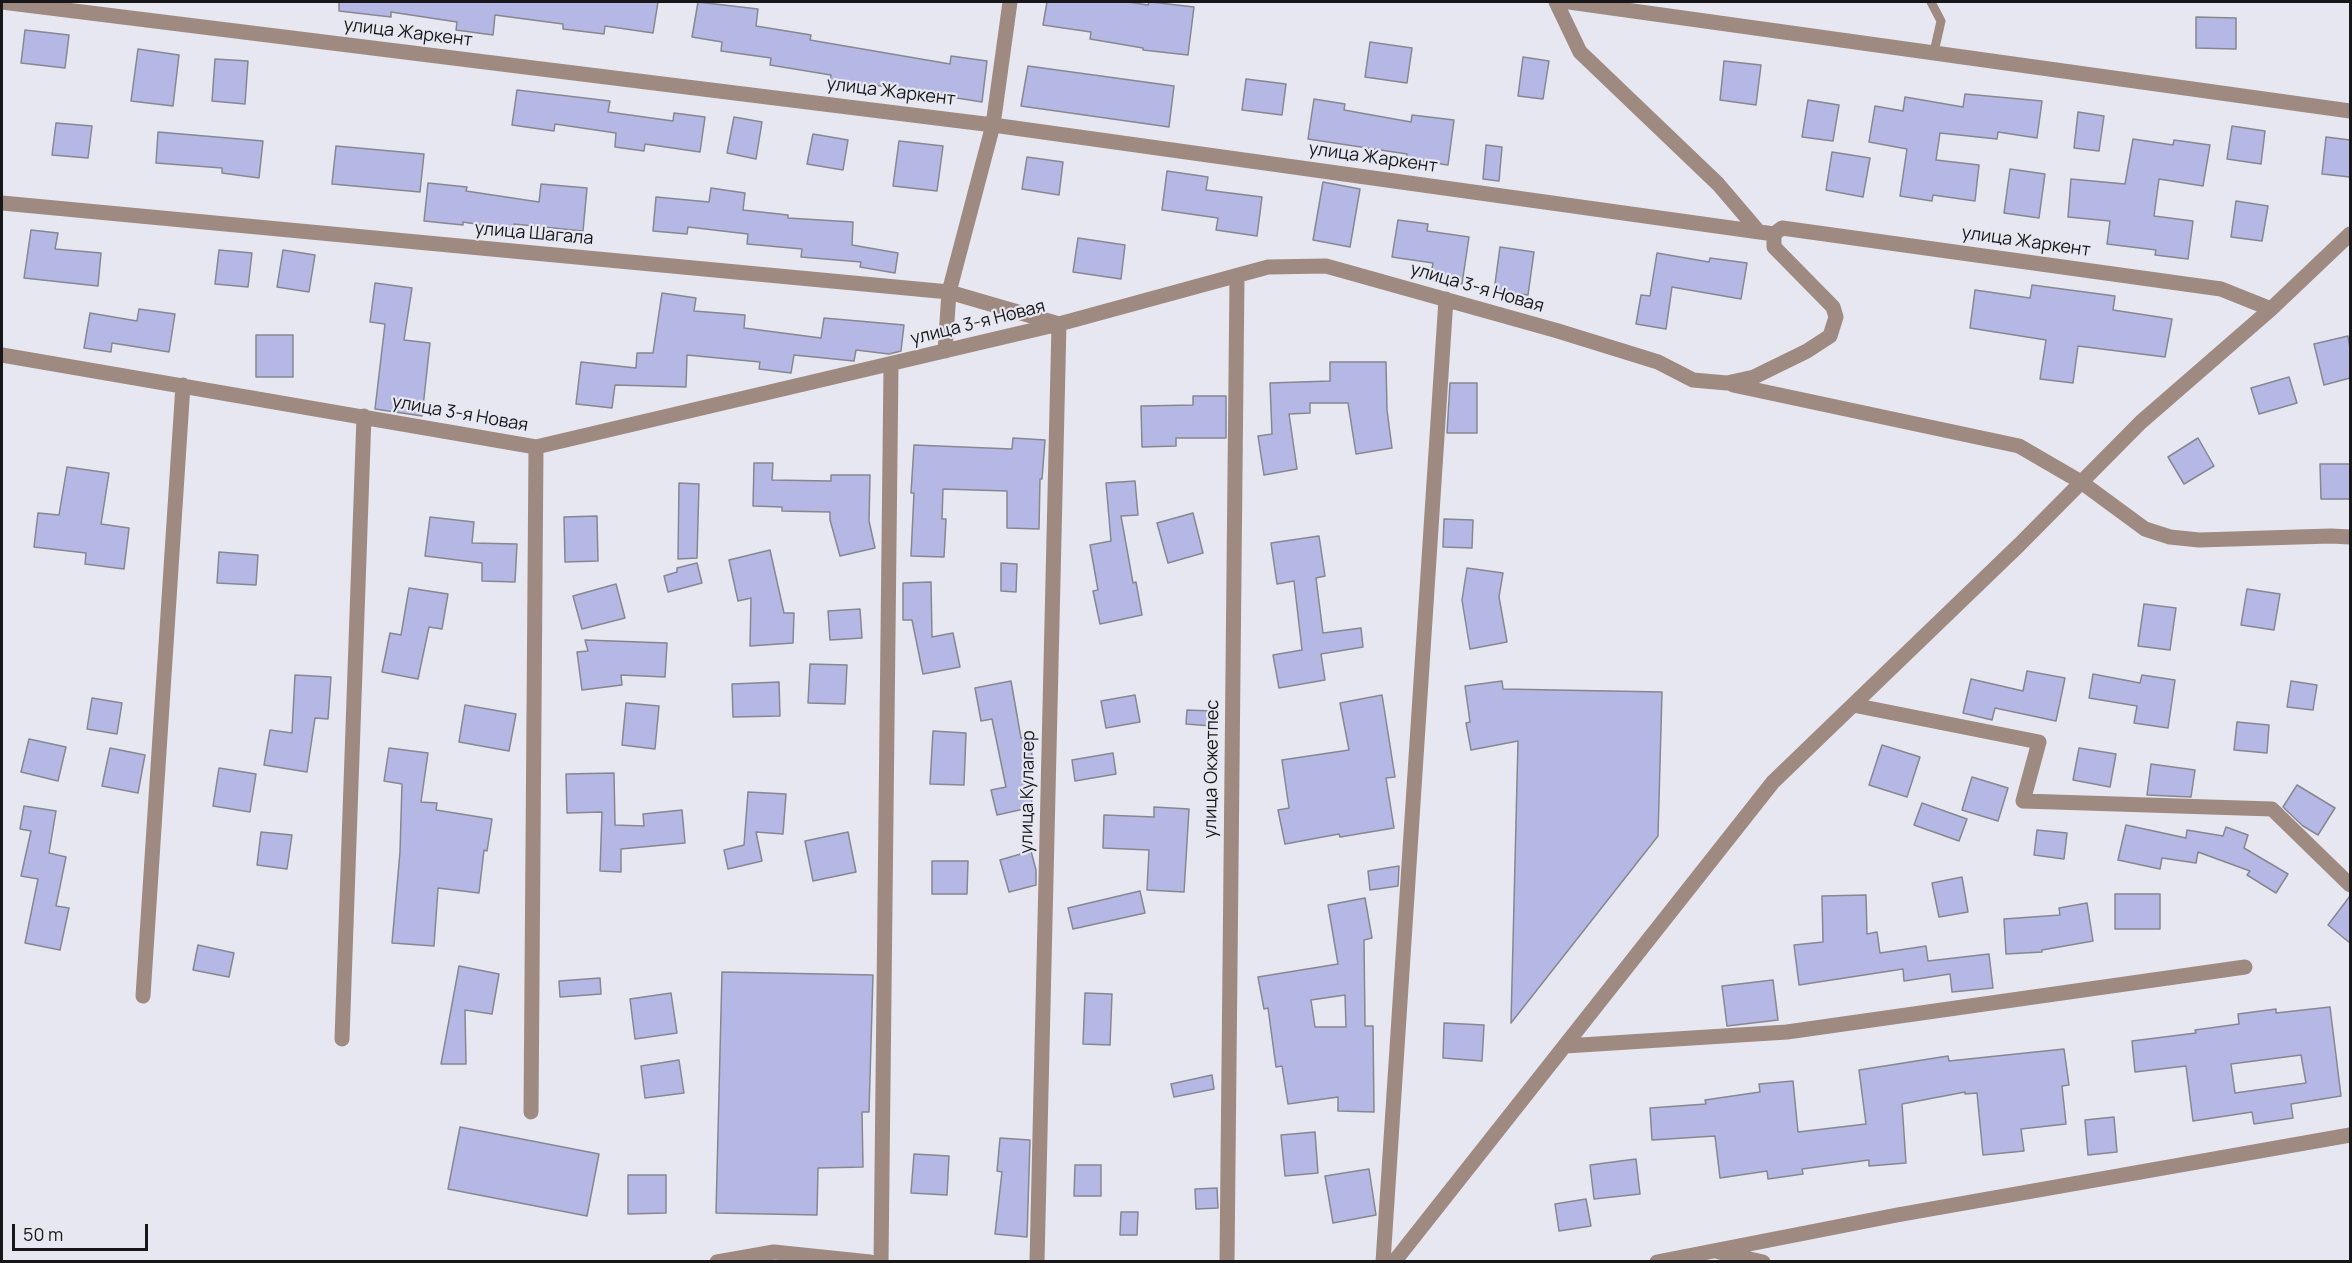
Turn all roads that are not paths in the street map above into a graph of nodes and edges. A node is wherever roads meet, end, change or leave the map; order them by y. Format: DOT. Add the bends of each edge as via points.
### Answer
graph roads {
  1 [pos="2,2"];
  2 [pos="1010,2"];
  3 [pos="1556,2"];
  4 [pos="1569,2"];
  5 [pos="1930,2"];
  6 [pos="1934,52"];
  7 [pos="2350,111"];
  8 [pos="993,125"];
  9 [pos="2,203"];
  10 [pos="2350,234"];
  11 [pos="1769,238"];
  12 [pos="1237,277"];
  13 [pos="949,292"];
  14 [pos="1446,299"];
  15 [pos="2271,309"];
  16 [pos="1059,324"];
  17 [pos="945,351"];
  18 [pos="2,355"];
  19 [pos="891,365"];
  20 [pos="1727,383"];
  21 [pos="183,385"];
  22 [pos="363,416"];
  23 [pos="536,447"];
  24 [pos="2081,482"];
  25 [pos="2350,537"];
  26 [pos="1853,705"];
  27 [pos="2350,885"];
  28 [pos="2244,967"];
  29 [pos="143,996"];
  30 [pos="342,1039"];
  31 [pos="1565,1046"];
  32 [pos="531,1112"];
  33 [pos="2350,1135"];
  34 [pos="1713,1251"];
  35 [pos="717,1262"];
  36 [pos="870,1262"];
  37 [pos="881,1262"];
  38 [pos="1037,1262"];
  39 [pos="1227,1262"];
  40 [pos="1383,1262"];
  41 [pos="1394,1262"];
  42 [pos="1657,1262"];
  43 [pos="1763,1262"];
  1 -- 8 [label="street, улица Жаркент"];
  2 -- 8 [label="street"];
  3 -- 11 [label="street" via="1580,52"];
  4 -- 6 [label="street"];
  5 -- 6 [label="lane" via="1941,21"];
  6 -- 7 [label="street"];
  8 -- 11 [label="street, улица Жаркент"];
  8 -- 13 [label="street"];
  9 -- 13 [label="street, улица Шагала"];
  10 -- 15 [label="street"];
  11 -- 15 [label="street, улица Жаркент" via="1782,228 2221,289"];
  11 -- 20 [label="street, улица 3-я Новая" via="1833,307 1836,317 1830,336 1807,351 1754,377"];
  12 -- 14 [label="street, улица 3-я Новая" via="1268,267 1326,266"];
  12 -- 16 [label="street, улица 3-я Новая"];
  12 -- 39 [label="street, улица Окжетпес"];
  13 -- 16 [label="street, улица Шагала"];
  13 -- 17 [label="street"];
  14 -- 20 [label="street, улица 3-я Новая" via="1658,362 1693,380"];
  14 -- 40 [label="street"];
  15 -- 24 [label="street" via="2141,422"];
  16 -- 17 [label="street, улица 3-я Новая"];
  16 -- 38 [label="street, улица Кулагер"];
  17 -- 19 [label="street, улица 3-я Новая"];
  18 -- 21 [label="street, улица 3-я Новая"];
  19 -- 23 [label="street, улица 3-я Новая"];
  19 -- 37 [label="street"];
  20 -- 24 [label="street" via="2019,446"];
  21 -- 22 [label="street, улица 3-я Новая"];
  21 -- 29 [label="street"];
  22 -- 23 [label="street, улица 3-я Новая"];
  22 -- 30 [label="street"];
  23 -- 32 [label="street"];
  24 -- 25 [label="street" via="2145,530 2170,537"];
  24 -- 26 [label="street"];
  26 -- 27 [label="street" via="2039,742 2023,801 2272,809"];
  26 -- 31 [label="street" via="1773,782"];
  28 -- 31 [label="street" via="1787,1032"];
  31 -- 41 [label="street"];
  33 -- 34 [label="street"];
  34 -- 42 [label="street"];
  34 -- 43 [label="street"];
  35 -- 36 [label="street" via="774,1252"];
}
